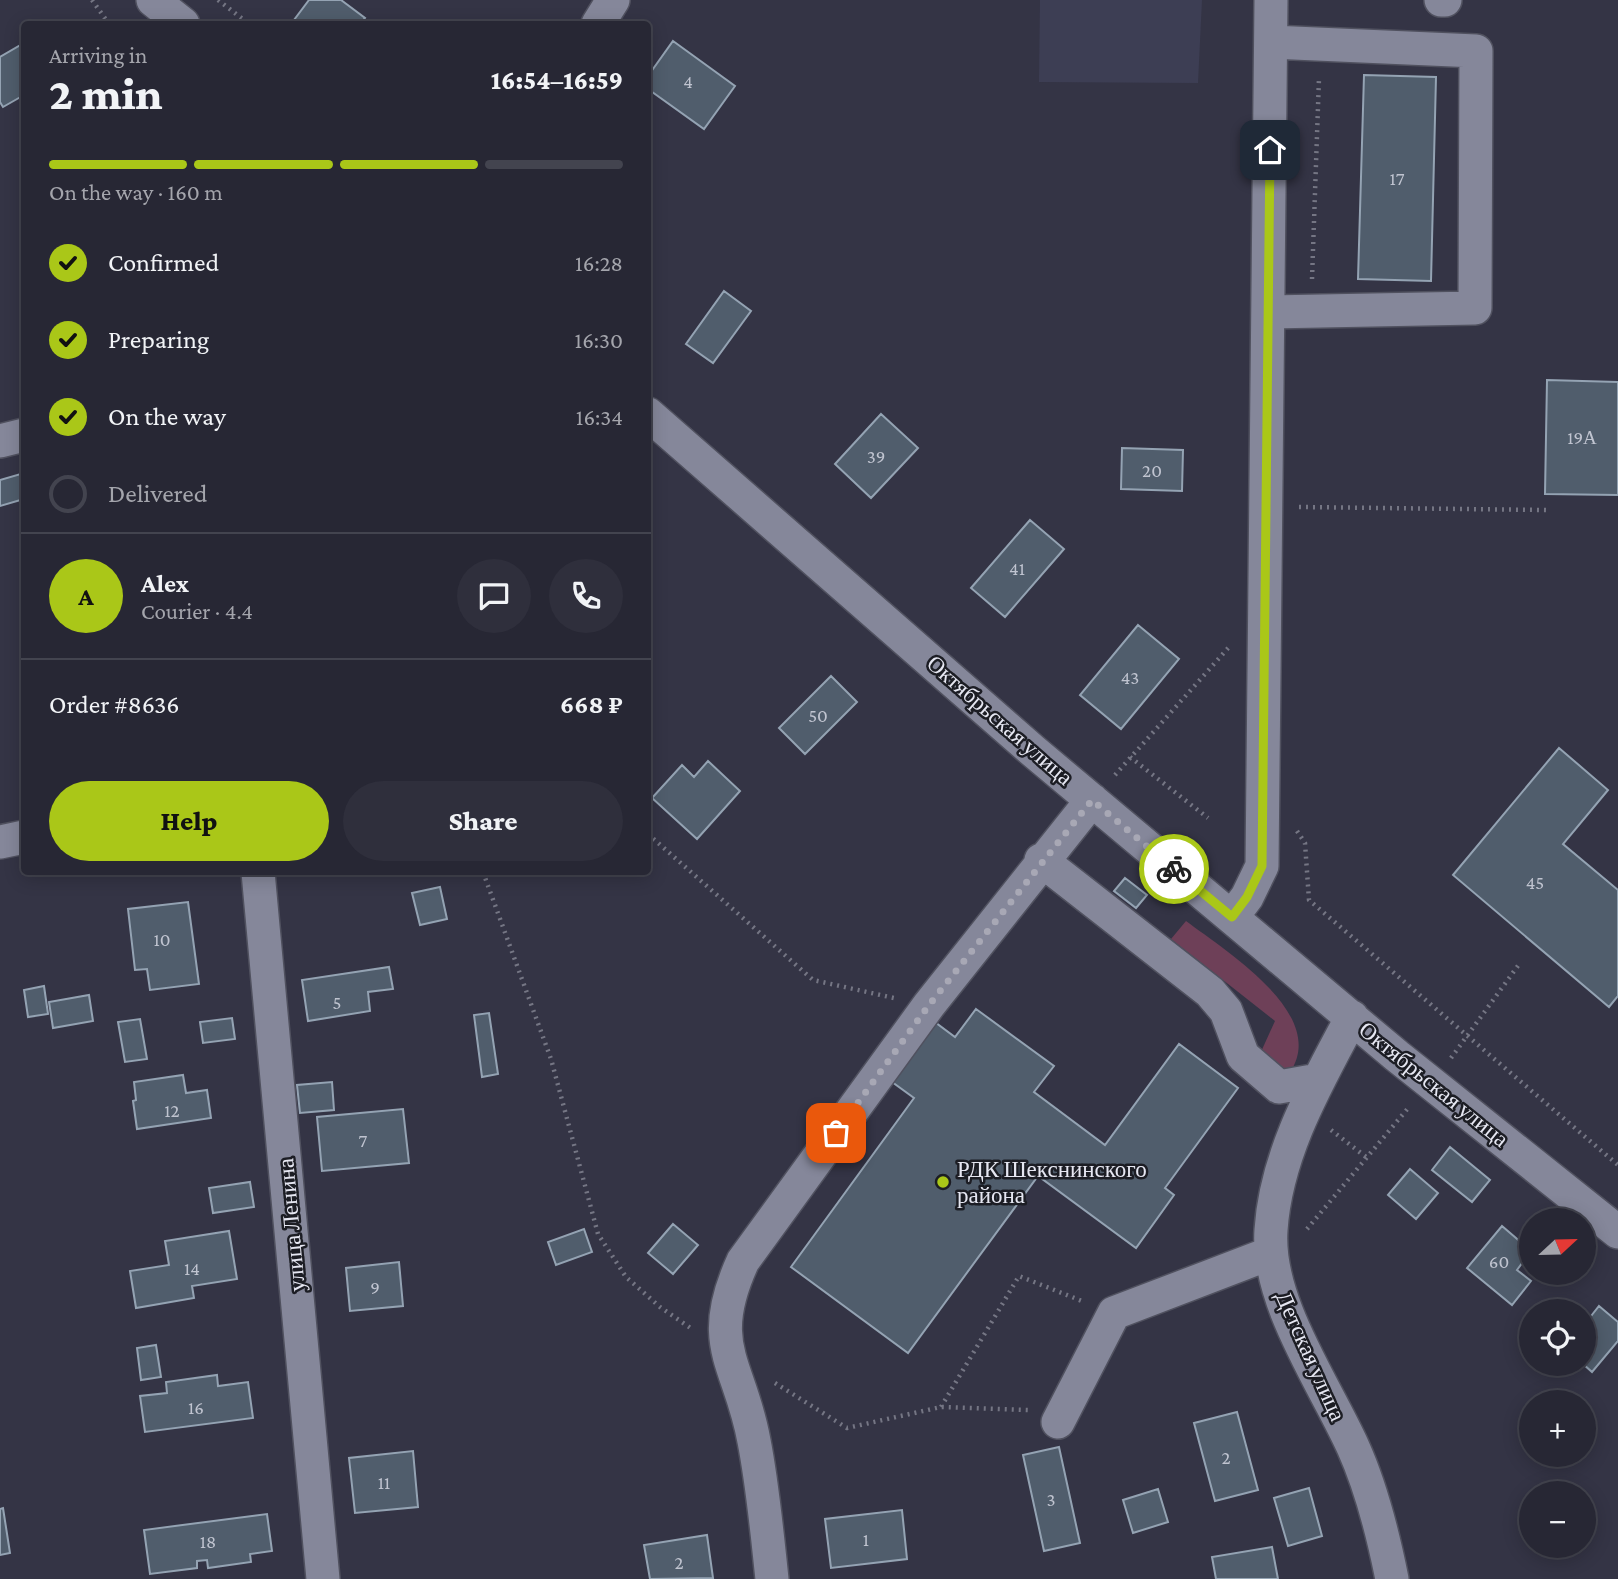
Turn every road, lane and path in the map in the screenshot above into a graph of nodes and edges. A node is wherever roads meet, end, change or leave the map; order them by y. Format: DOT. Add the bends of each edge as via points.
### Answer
graph roads {
  1 [pos="92,0"];
  2 [pos="153,0"];
  3 [pos="218,0"];
  4 [pos="612,0"];
  5 [pos="1271,0"];
  6 [pos="107,21"];
  7 [pos="179,21"];
  8 [pos="245,21"];
  9 [pos="600,21"];
  10 [pos="1271,42"];
  11 [pos="1320,44"];
  12 [pos="1313,311"];
  13 [pos="1269,312"];
  14 [pos="651,416"];
  15 [pos="21,436"];
  16 [pos="0,441"];
  17 [pos="1267,507"];
  18 [pos="1546,510"];
  19 [pos="1266,606"];
  20 [pos="1129,757"];
  21 [pos="1102,789"];
  22 [pos="1208,818"];
  23 [pos="1294,827"];
  24 [pos="651,837"];
  25 [pos="21,838"];
  26 [pos="0,842"];
  27 [pos="1041,860"];
  28 [pos="258,875"];
  29 [pos="484,875"];
  30 [pos="1232,917"];
  31 [pos="1520,963"];
  32 [pos="929,1005"];
  33 [pos="1352,1017"];
  34 [pos="1466,1035"];
  35 [pos="1449,1060"];
  36 [pos="1318,1080"];
  37 [pos="1414,1101"];
  38 [pos="1324,1124"];
  39 [pos="1366,1157"];
  40 [pos="1618,1166"];
  41 [pos="1618,1232"];
  42 [pos="1271,1254"];
  43 [pos="1114,1313"];
  44 [pos="726,1352"];
  45 [pos="770,1380"];
  46 [pos="941,1407"];
  47 [pos="1061,1417"];
  48 [pos="324,1579"];
  49 [pos="772,1579"];
  50 [pos="1392,1579"];
  1 -- 6 [label="path"];
  2 -- 7 [label="street"];
  3 -- 8 [label="path"];
  4 -- 9 [label="street"];
  5 -- 10 [label="street"];
  10 -- 11 [label="street"];
  10 -- 13 [label="street"];
  11 -- 12 [label="path"];
  11 -- 12 [label="street" via="1476,51 1475,308"];
  12 -- 13 [label="street"];
  13 -- 17 [label="street"];
  14 -- 21 [label="street, Октябрьская улица"];
  15 -- 16 [label="street"];
  17 -- 18 [label="path"];
  17 -- 19 [label="street"];
  19 -- 20 [label="path"];
  19 -- 30 [label="street" via="1262,866"];
  20 -- 21 [label="path"];
  20 -- 22 [label="path"];
  21 -- 27 [label="street"];
  21 -- 30 [label="street, Октябрьская улица"];
  23 -- 34 [label="path" via="1305,843 1309,900"];
  24 -- 32 [label="path" via="813,980"];
  25 -- 26 [label="street"];
  27 -- 32 [label="street"];
  27 -- 36 [label="street" via="1210,992 1226,1011 1243,1056 1279,1087"];
  28 -- 48 [label="street, улица Ленина"];
  29 -- 44 [label="path" via="551,1059 598,1234 626,1277 660,1307"];
  30 -- 33 [label="street, Октябрьская улица"];
  31 -- 34 [label="path"];
  32 -- 44 [label="street" via="743,1261 730,1288 725,1314"];
  33 -- 36 [label="street, Детская улица"];
  33 -- 41 [label="street, Октябрьская улица"];
  34 -- 35 [label="path"];
  34 -- 40 [label="path"];
  36 -- 42 [label="street, Детская улица" via="1282,1172 1274,1204"];
  37 -- 39 [label="path"];
  38 -- 39 [label="path"];
  39 -- 42 [label="path" via="1294,1243"];
  42 -- 43 [label="street"];
  42 -- 50 [label="street, Детская улица" via="1289,1314 1367,1480"];
  43 -- 46 [label="path" via="1019,1276"];
  43 -- 47 [label="street"];
  44 -- 49 [label="street" via="754,1437"];
  45 -- 46 [label="path" via="847,1428"];
  46 -- 47 [label="path"];
}
